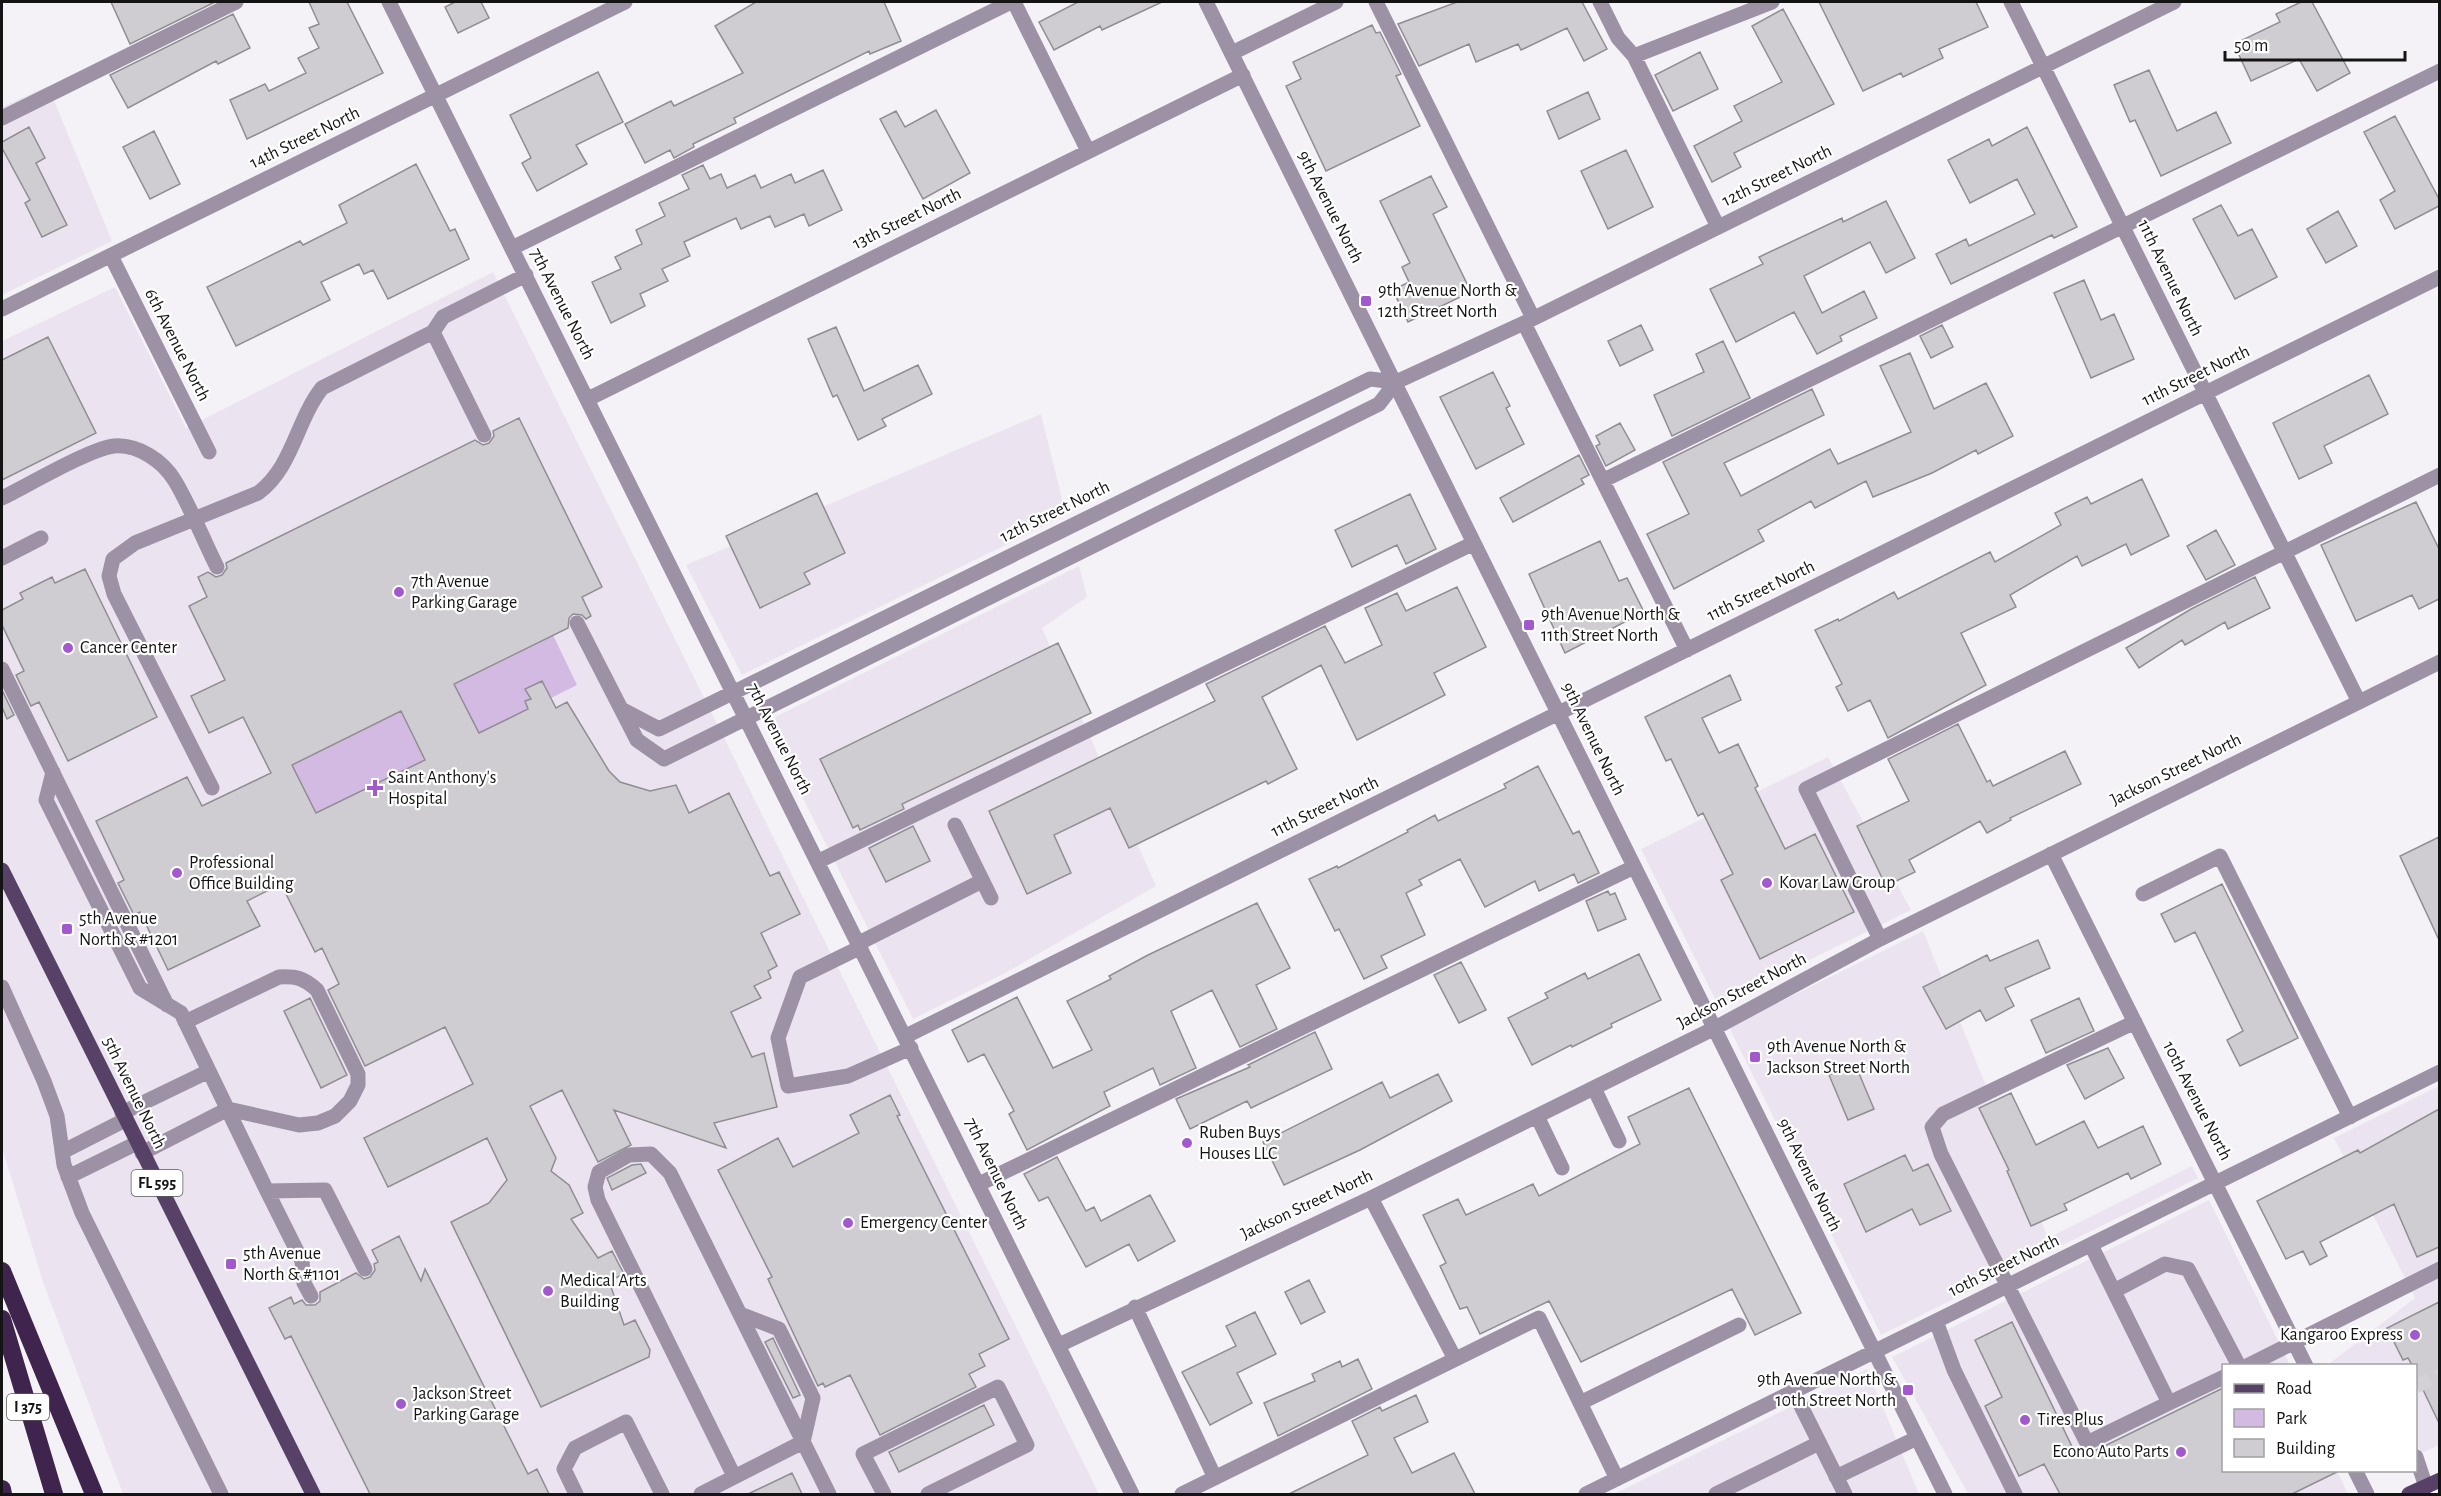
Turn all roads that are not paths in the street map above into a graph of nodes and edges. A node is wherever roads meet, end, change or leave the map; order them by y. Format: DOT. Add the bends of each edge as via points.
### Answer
graph roads {
  1 [pos="236,2"];
  2 [pos="389,2"];
  3 [pos="625,2"];
  4 [pos="1012,2"];
  5 [pos="1206,2"];
  6 [pos="1336,2"];
  7 [pos="1376,2"];
  8 [pos="1600,2"];
  9 [pos="1772,2"];
  10 [pos="2011,2"];
  11 [pos="2174,2"];
  12 [pos="1232,53"];
  13 [pos="1634,57"];
  14 [pos="2043,66"];
  15 [pos="2439,70"];
  16 [pos="1243,75"];
  17 [pos="435,95"];
  18 [pos="2,118"];
  19 [pos="1088,151"];
  20 [pos="2122,226"];
  21 [pos="1718,227"];
  22 [pos="512,248"];
  23 [pos="111,256"];
  24 [pos="526,275"];
  25 [pos="2439,278"];
  26 [pos="2,309"];
  27 [pos="1528,321"];
  28 [pos="433,332"];
  29 [pos="1396,382"];
  30 [pos="2206,393"];
  31 [pos="588,399"];
  32 [pos="484,435"];
  33 [pos="209,452"];
  34 [pos="2439,475"];
  35 [pos="1604,480"];
  36 [pos="2,498"];
  37 [pos="193,519"];
  38 [pos="41,538"];
  39 [pos="1474,543"];
  40 [pos="2284,550"];
  41 [pos="2,558"];
  42 [pos="217,567"];
  43 [pos="577,623"];
  44 [pos="1687,650"];
  45 [pos="2439,662"];
  46 [pos="2,669"];
  47 [pos="735,693"];
  48 [pos="2359,702"];
  49 [pos="621,709"];
  50 [pos="1558,713"];
  51 [pos="747,717"];
  52 [pos="212,788"];
  53 [pos="955,825"];
  54 [pos="2051,854"];
  55 [pos="819,861"];
  56 [pos="1634,867"];
  57 [pos="2,870"];
  58 [pos="982,881"];
  59 [pos="2143,894"];
  60 [pos="991,898"];
  61 [pos="1880,939"];
  62 [pos="860,945"];
  63 [pos="2,987"];
  64 [pos="185,1022"];
  65 [pos="2135,1022"];
  66 [pos="1715,1028"];
  67 [pos="909,1042"];
  68 [pos="209,1071"];
  69 [pos="2439,1072"];
  70 [pos="1594,1088"];
  71 [pos="228,1109"];
  72 [pos="1537,1116"];
  73 [pos="124,1117"];
  74 [pos="2350,1117"];
  75 [pos="1619,1141"];
  76 [pos="139,1148"];
  77 [pos="62,1152"];
  78 [pos="1562,1168"];
  79 [pos="68,1177"];
  80 [pos="2216,1183"];
  81 [pos="979,1184"];
  82 [pos="267,1191"];
  83 [pos="1371,1198"];
  84 [pos="2091,1245"];
  85 [pos="364,1269"];
  86 [pos="2439,1269"];
  87 [pos="2,1271"];
  88 [pos="2007,1286"];
  89 [pos="2114,1291"];
  90 [pos="311,1296"];
  91 [pos="1135,1307"];
  92 [pos="740,1314"];
  93 [pos="2,1319"];
  94 [pos="1936,1322"];
  95 [pos="1739,1324"];
  96 [pos="2294,1341"];
  97 [pos="1059,1345"];
  98 [pos="1874,1352"];
  99 [pos="1455,1359"];
  100 [pos="2238,1364"];
  101 [pos="2249,1364"];
  102 [pos="2306,1364"];
  103 [pos="2222,1377"];
  104 [pos="1794,1392"];
  105 [pos="1580,1402"];
  106 [pos="2169,1403"];
  107 [pos="1917,1438"];
  108 [pos="803,1442"];
  109 [pos="1820,1443"];
  110 [pos="2417,1460"];
  111 [pos="2356,1472"];
  112 [pos="734,1476"];
  113 [pos="1836,1477"];
  114 [pos="1215,1478"];
  115 [pos="1617,1479"];
  116 [pos="2433,1483"];
  117 [pos="2,1489"];
  118 [pos="3,1494"];
  119 [pos="54,1494"];
  120 [pos="94,1494"];
  121 [pos="220,1494"];
  122 [pos="313,1494"];
  123 [pos="576,1494"];
  124 [pos="662,1494"];
  125 [pos="701,1494"];
  126 [pos="829,1494"];
  127 [pos="884,1494"];
  128 [pos="928,1494"];
  129 [pos="1132,1494"];
  130 [pos="1182,1494"];
  131 [pos="1586,1494"];
  132 [pos="1716,1494"];
  133 [pos="1845,1494"];
  134 [pos="1945,1494"];
  135 [pos="2015,1494"];
  136 [pos="2367,1494"];
  137 [pos="2409,1494"];
  1 -- 18 [label="street"];
  2 -- 17 [label="street, 7th Avenue North"];
  3 -- 17 [label="street, 14th Street North"];
  4 -- 19 [label="street"];
  4 -- 22 [label="street"];
  5 -- 12 [label="street, 9th Avenue North"];
  6 -- 12 [label="street"];
  7 -- 27 [label="street"];
  8 -- 13 [label="street" via="1618,38"];
  9 -- 13 [label="street"];
  10 -- 14 [label="street, 11th Avenue North"];
  11 -- 14 [label="street, 12th Street North"];
  12 -- 16 [label="street, 9th Avenue North"];
  13 -- 21 [label="street"];
  14 -- 20 [label="street, 11th Avenue North"];
  14 -- 21 [label="street, 12th Street North"];
  15 -- 20 [label="street"];
  16 -- 19 [label="street, 13th Street North"];
  16 -- 29 [label="street, 9th Avenue North"];
  17 -- 22 [label="street, 7th Avenue North"];
  17 -- 23 [label="street, 14th Street North"];
  19 -- 31 [label="street, 13th Street North"];
  20 -- 30 [label="street, 11th Avenue North"];
  20 -- 35 [label="street"];
  21 -- 27 [label="street, 12th Street North"];
  22 -- 24 [label="street, 7th Avenue North"];
  23 -- 26 [label="street, 14th Street North"];
  23 -- 33 [label="street, 6th Avenue North"];
  24 -- 28 [label="street" via="443,317"];
  24 -- 31 [label="street, 7th Avenue North"];
  25 -- 30 [label="street, 11th Street North"];
  27 -- 29 [label="street, 12th Street North"];
  27 -- 35 [label="street"];
  28 -- 32 [label="street"];
  28 -- 37 [label="street" via="322,388 309,404 270,484 258,493"];
  29 -- 39 [label="street, 9th Avenue North"];
  29 -- 47 [label="street, 12th Street North" via="1370,379"];
  29 -- 51 [label="street, 12th Street North" via="1379,404"];
  30 -- 40 [label="street, 11th Avenue North"];
  30 -- 44 [label="street, 11th Street North"];
  31 -- 47 [label="street, 7th Avenue North"];
  34 -- 40 [label="street"];
  35 -- 44 [label="street"];
  36 -- 37 [label="street" via="91,454 112,446 130,446 163,466 175,480"];
  37 -- 42 [label="street"];
  37 -- 52 [label="street" via="123,550 113,559 109,576 114,594"];
  38 -- 41 [label="street"];
  39 -- 50 [label="street, 9th Avenue North"];
  39 -- 55 [label="street"];
  40 -- 48 [label="street, 11th Avenue North"];
  40 -- 61 [label="street" via="1806,789"];
  43 -- 49 [label="street"];
  44 -- 50 [label="street, 11th Street North"];
  45 -- 48 [label="street, Jackson Street North"];
  46 -- 64 [label="street" via="53,772 46,800 140,988 181,1013"];
  47 -- 49 [label="street, 12th Street North" via="659,729"];
  47 -- 51 [label="street, 7th Avenue North"];
  48 -- 54 [label="street, Jackson Street North"];
  49 -- 51 [label="street, 12th Street North" via="637,740 664,759"];
  50 -- 56 [label="street, 9th Avenue North"];
  50 -- 67 [label="street, 11th Street North"];
  51 -- 55 [label="street, 7th Avenue North"];
  53 -- 58 [label="street"];
  54 -- 61 [label="street, Jackson Street North"];
  54 -- 65 [label="street, 10th Avenue North"];
  55 -- 62 [label="street, 7th Avenue North"];
  56 -- 66 [label="street, 9th Avenue North"];
  56 -- 81 [label="street"];
  57 -- 73 [label="main road, 5th Avenue North / FL 595"];
  58 -- 60 [label="street"];
  58 -- 62 [label="street"];
  59 -- 74 [label="street" via="2220,856"];
  61 -- 66 [label="street, Jackson Street North"];
  62 -- 67 [label="street, 7th Avenue North"];
  62 -- 67 [label="street, 11th Street North" via="800,977 778,1038 788,1086 848,1076"];
  63 -- 77 [label="street" via="57,1116"];
  64 -- 68 [label="street"];
  64 -- 71 [label="street" via="279,977 306,979 317,990 358,1074 358,1085 350,1101 336,1116 318,1123 299,1125"];
  65 -- 80 [label="street, 10th Avenue North"];
  65 -- 88 [label="street" via="1944,1114 1932,1127 1941,1154"];
  66 -- 70 [label="street, Jackson Street North"];
  66 -- 98 [label="street, 9th Avenue North"];
  67 -- 81 [label="street, 7th Avenue North"];
  68 -- 71 [label="street"];
  68 -- 73 [label="street"];
  69 -- 74 [label="street, 10th Street North"];
  70 -- 72 [label="street, Jackson Street North"];
  70 -- 75 [label="street"];
  71 -- 76 [label="street"];
  71 -- 82 [label="street"];
  72 -- 78 [label="street"];
  72 -- 83 [label="street, Jackson Street North"];
  73 -- 76 [label="main road, 5th Avenue North / FL 595"];
  73 -- 77 [label="street"];
  74 -- 80 [label="street, 10th Street North"];
  76 -- 79 [label="street"];
  76 -- 122 [label="main road, 5th Avenue North / FL 595"];
  77 -- 79 [label="street"];
  79 -- 121 [label="street"];
  80 -- 84 [label="street, 10th Street North"];
  80 -- 96 [label="street, 10th Avenue North"];
  81 -- 97 [label="street, 7th Avenue North"];
  82 -- 85 [label="street" via="325,1190"];
  82 -- 90 [label="street" via="302,1261 304,1283"];
  83 -- 91 [label="street, Jackson Street North"];
  83 -- 99 [label="street"];
  84 -- 88 [label="street, 10th Street North"];
  84 -- 89 [label="street"];
  86 -- 96 [label="street"];
  87 -- 120 [label="highway"];
  88 -- 94 [label="street, 10th Street North"];
  88 -- 106 [label="street" via="2087,1443"];
  89 -- 100 [label="street" via="2165,1264 2188,1269"];
  89 -- 106 [label="street"];
  91 -- 97 [label="street, Jackson Street North"];
  91 -- 114 [label="street"];
  92 -- 108 [label="street"];
  92 -- 108 [label="street" via="779,1329 813,1398"];
  92 -- 112 [label="street" via="662,1163 651,1154 638,1153 620,1158 599,1172 595,1187 598,1200"];
  93 -- 119 [label="highway, I 375"];
  94 -- 98 [label="street, 10th Street North"];
  94 -- 135 [label="street" via="1954,1370"];
  95 -- 105 [label="street"];
  96 -- 101 [label="street"];
  96 -- 102 [label="street, 10th Avenue North"];
  97 -- 129 [label="street, 7th Avenue North"];
  98 -- 104 [label="street, 10th Street North"];
  98 -- 107 [label="street, 9th Avenue North"];
  99 -- 105 [label="street" via="1539,1318"];
  99 -- 114 [label="street"];
  103 -- 106 [label="street"];
  104 -- 109 [label="street"];
  104 -- 115 [label="street, 10th Street North"];
  105 -- 115 [label="street"];
  107 -- 113 [label="street"];
  107 -- 134 [label="street, 9th Avenue North"];
  108 -- 112 [label="street"];
  108 -- 126 [label="street"];
  109 -- 113 [label="street"];
  109 -- 132 [label="street"];
  110 -- 116 [label="street"];
  111 -- 136 [label="street"];
  112 -- 125 [label="street"];
  113 -- 133 [label="street"];
  114 -- 130 [label="street"];
  115 -- 131 [label="street, 10th Street North"];
  116 -- 137 [label="main road"];
  117 -- 118 [label="highway"];
  123 -- 124 [label="street" via="564,1469 575,1448 626,1422"];
  127 -- 128 [label="street" via="863,1454 998,1387 1028,1445"];
}
